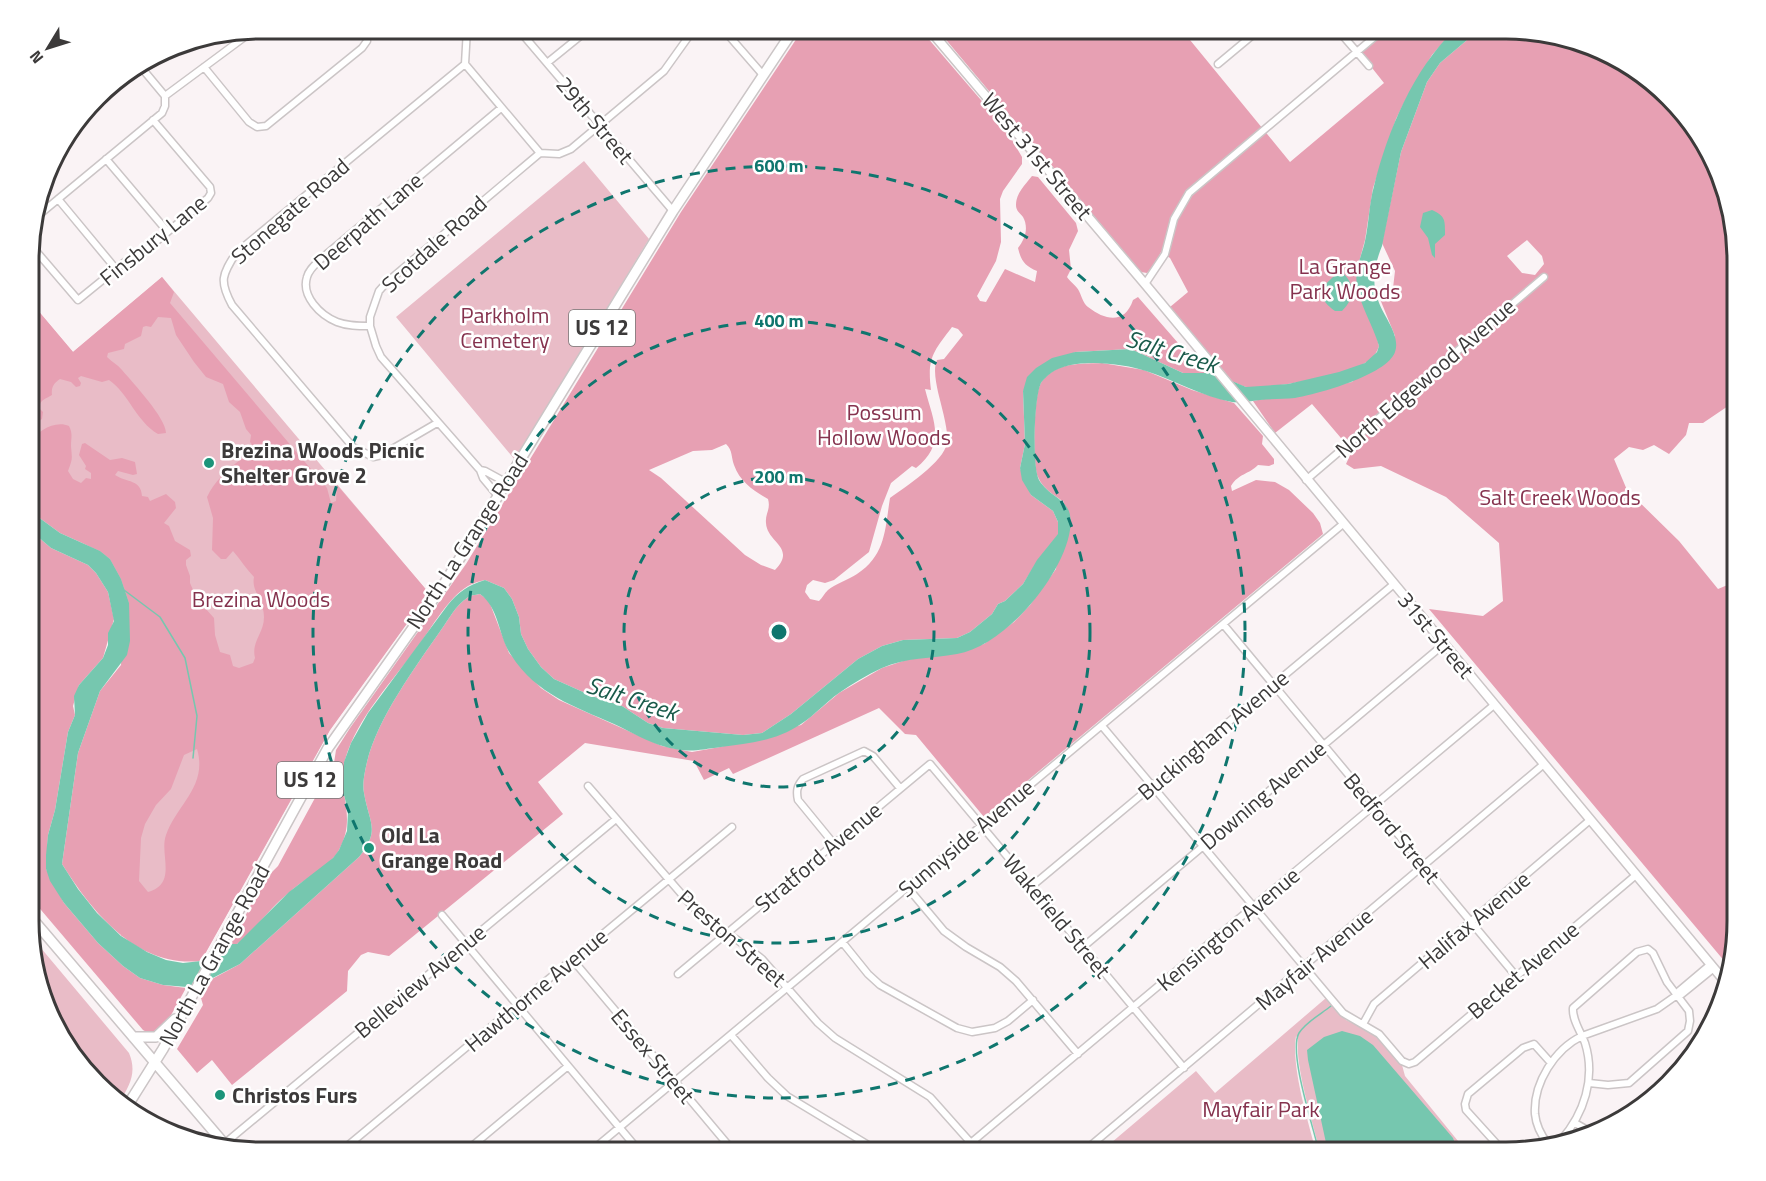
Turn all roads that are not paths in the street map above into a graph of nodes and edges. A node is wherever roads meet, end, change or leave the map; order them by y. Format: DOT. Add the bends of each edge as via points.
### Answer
graph roads {
  1 [pos="367,39"];
  2 [pos="465,39"];
  3 [pos="527,39"];
  4 [pos="576,39"];
  5 [pos="686,39"];
  6 [pos="732,39"];
  7 [pos="787,39"];
  8 [pos="937,39"];
  9 [pos="1247,39"];
  10 [pos="1346,39"];
  11 [pos="1371,39"];
  12 [pos="242,40"];
  13 [pos="1356,51"];
  14 [pos="548,63"];
  15 [pos="465,64"];
  16 [pos="1218,64"];
  17 [pos="1369,66"];
  18 [pos="204,68"];
  19 [pos="145,72"];
  20 [pos="763,75"];
  21 [pos="165,96"];
  22 [pos="501,108"];
  23 [pos="153,120"];
  24 [pos="600,125"];
  25 [pos="540,153"];
  26 [pos="106,159"];
  27 [pos="58,199"];
  28 [pos="45,210"];
  29 [pos="673,211"];
  30 [pos="167,231"];
  31 [pos="39,254"];
  32 [pos="116,269"];
  33 [pos="1544,277"];
  34 [pos="1145,284"];
  35 [pos="370,326"];
  36 [pos="437,423"];
  37 [pos="480,470"];
  38 [pos="1306,480"];
  39 [pos="507,483"];
  40 [pos="498,496"];
  41 [pos="1343,524"];
  42 [pos="1394,584"];
  43 [pos="1223,624"];
  44 [pos="1444,644"];
  45 [pos="1273,685"];
  46 [pos="1494,705"];
  47 [pos="1102,726"];
  48 [pos="1323,744"];
  49 [pos="930,764"];
  50 [pos="1544,764"];
  51 [pos="588,786"];
  52 [pos="1152,786"];
  53 [pos="900,788"];
  54 [pos="1374,805"];
  55 [pos="616,819"];
  56 [pos="1590,820"];
  57 [pos="981,825"];
  58 [pos="732,827"];
  59 [pos="834,844"];
  60 [pos="1204,846"];
  61 [pos="1425,866"];
  62 [pos="1636,875"];
  63 [pos="668,880"];
  64 [pos="1032,886"];
  65 [pos="908,888"];
  66 [pos="1254,906"];
  67 [pos="442,915"];
  68 [pos="1472,922"];
  69 [pos="39,927"];
  70 [pos="726,933"];
  71 [pos="843,943"];
  72 [pos="466,944"];
  73 [pos="1083,947"];
  74 [pos="572,959"];
  75 [pos="1712,966"];
  76 [pos="1304,967"];
  77 [pos="678,974"];
  78 [pos="1720,975"];
  79 [pos="1516,976"];
  80 [pos="788,988"];
  81 [pos="1677,995"];
  82 [pos="1033,1000"];
  83 [pos="188,1003"];
  84 [pos="517,1005"];
  85 [pos="1134,1008"];
  86 [pos="1363,1024"];
  87 [pos="731,1035"];
  88 [pos="1582,1036"];
  89 [pos="133,1037"];
  90 [pos="1078,1054"];
  91 [pos="155,1062"];
  92 [pos="1551,1063"];
  93 [pos="568,1066"];
  94 [pos="1184,1068"];
  95 [pos="674,1080"];
  96 [pos="1589,1083"];
  97 [pos="131,1100"];
  98 [pos="1575,1123"];
  99 [pos="619,1128"];
  100 [pos="1583,1128"];
  101 [pos="1567,1133"];
  102 [pos="219,1138"];
  103 [pos="1545,1139"];
  104 [pos="232,1140"];
  105 [pos="352,1142"];
  106 [pos="477,1142"];
  107 [pos="602,1142"];
  108 [pos="631,1142"];
  109 [pos="726,1142"];
  110 [pos="863,1142"];
  111 [pos="970,1142"];
  112 [pos="972,1142"];
  113 [pos="1095,1142"];
  114 [pos="1495,1142"];
  1 -- 18 [label="street" via="362,48 266,126 257,127 249,122"];
  2 -- 15 [label="street"];
  3 -- 14 [label="street, 29th Street"];
  4 -- 14 [label="street"];
  5 -- 24 [label="street" via="664,71"];
  6 -- 20 [label="street"];
  7 -- 20 [label="main road, North La Grange Road / US 12"];
  8 -- 34 [label="main road, West 31st Street"];
  9 -- 16 [label="street"];
  10 -- 13 [label="street"];
  11 -- 13 [label="street"];
  12 -- 18 [label="street"];
  13 -- 17 [label="street"];
  13 -- 34 [label="street" via="1189,193 1174,219 1165,254"];
  14 -- 24 [label="street, 29th Street"];
  15 -- 22 [label="street"];
  15 -- 36 [label="street, Stonegate Road" via="236,252 225,269 223,281 232,305 345,439 363,453 382,455"];
  18 -- 21 [label="street"];
  19 -- 21 [label="street"];
  20 -- 29 [label="main road, North La Grange Road / US 12"];
  21 -- 23 [label="street" via="164,110"];
  22 -- 25 [label="street"];
  22 -- 35 [label="street, Deerpath Lane" via="310,270 306,289 319,310 339,322"];
  23 -- 26 [label="street"];
  23 -- 30 [label="street, Finsbury Lane" via="211,190 208,198"];
  24 -- 25 [label="street" via="571,149 560,154"];
  24 -- 29 [label="street, 29th Street"];
  25 -- 35 [label="street, Scotdale Road" via="387,282 373,304"];
  26 -- 27 [label="street"];
  26 -- 30 [label="street"];
  27 -- 28 [label="street"];
  27 -- 32 [label="street"];
  29 -- 39 [label="main road, North La Grange Road / US 12"];
  30 -- 32 [label="street, Finsbury Lane" via="139,256"];
  31 -- 32 [label="street, Finsbury Lane" via="78,300"];
  33 -- 38 [label="street, North Edgewood Avenue"];
  34 -- 38 [label="main road, 31st Street"];
  35 -- 36 [label="street" via="381,357"];
  36 -- 37 [label="street"];
  37 -- 39 [label="street"];
  37 -- 40 [label="street"];
  38 -- 41 [label="main road, 31st Street"];
  39 -- 40 [label="main road, North La Grange Road / US 12"];
  40 -- 83 [label="main road, North La Grange Road / US 12" via="444,584 328,748"];
  41 -- 42 [label="main road, 31st Street"];
  41 -- 43 [label="street, Sunnyside Avenue"];
  42 -- 44 [label="main road, 31st Street"];
  42 -- 45 [label="street, Buckingham Avenue"];
  43 -- 45 [label="street, Bedford Street"];
  43 -- 47 [label="street, Sunnyside Avenue"];
  44 -- 46 [label="main road, 31st Street"];
  44 -- 48 [label="street, Downing Avenue"];
  45 -- 48 [label="street, Bedford Street"];
  45 -- 52 [label="street, Buckingham Avenue"];
  46 -- 50 [label="main road, 31st Street"];
  46 -- 54 [label="street, Kensington Avenue"];
  47 -- 52 [label="street"];
  47 -- 57 [label="street, Sunnyside Avenue"];
  48 -- 54 [label="street, Bedford Street"];
  48 -- 60 [label="street, Downing Avenue"];
  49 -- 53 [label="street, Stratford Avenue"];
  49 -- 57 [label="street, Wakefield Street"];
  50 -- 56 [label="main road, 31st Street"];
  50 -- 61 [label="street, Mayfair Avenue"];
  51 -- 55 [label="street, Preston Street"];
  52 -- 60 [label="street"];
  52 -- 64 [label="street, Buckingham Avenue"];
  53 -- 59 [label="street, Stratford Avenue"];
  53 -- 59 [label="street" via="864,751 803,779 796,791 798,800"];
  54 -- 61 [label="street, Bedford Street"];
  54 -- 66 [label="street, Kensington Avenue"];
  55 -- 63 [label="street, Preston Street"];
  55 -- 72 [label="street, Belleview Avenue"];
  56 -- 62 [label="main road, 31st Street"];
  56 -- 68 [label="street, Halifax Avenue"];
  57 -- 64 [label="street, Wakefield Street"];
  57 -- 65 [label="street, Sunnyside Avenue"];
  58 -- 63 [label="street, Hawthorne Avenue"];
  59 -- 70 [label="street, Stratford Avenue"];
  60 -- 66 [label="street"];
  60 -- 73 [label="street, Downing Avenue"];
  61 -- 68 [label="street, Bedford Street"];
  61 -- 76 [label="street, Mayfair Avenue"];
  62 -- 75 [label="main road, 31st Street"];
  62 -- 79 [label="street, Becket Avenue"];
  63 -- 70 [label="street, Preston Street" via="698,912"];
  63 -- 74 [label="street, Hawthorne Avenue"];
  64 -- 73 [label="street, Wakefield Street"];
  65 -- 71 [label="street, Sunnyside Avenue"];
  65 -- 82 [label="street" via="945,931 1000,967"];
  66 -- 76 [label="street"];
  66 -- 85 [label="street, Kensington Avenue"];
  67 -- 72 [label="street"];
  68 -- 79 [label="street, Bedford Street"];
  68 -- 86 [label="street, Halifax Avenue" via="1374,1004"];
  69 -- 89 [label="main road"];
  70 -- 77 [label="street, Stratford Avenue"];
  70 -- 80 [label="street, Preston Street" via="762,959"];
  71 -- 80 [label="street, Sunnyside Avenue"];
  71 -- 82 [label="street" via="880,984 957,1028 972,1032 995,1028"];
  72 -- 84 [label="street"];
  72 -- 104 [label="street, Belleview Avenue"];
  73 -- 85 [label="street, Wakefield Street"];
  74 -- 84 [label="street, Hawthorne Avenue"];
  74 -- 95 [label="street, Essex Street"];
  75 -- 78 [label="main road, 31st Street"];
  75 -- 81 [label="street"];
  76 -- 86 [label="street" via="1343,1013"];
  76 -- 94 [label="street, Mayfair Avenue"];
  79 -- 86 [label="street, Becket Avenue" via="1415,1062 1402,1061 1383,1038"];
  80 -- 87 [label="street, Sunnyside Avenue"];
  80 -- 111 [label="street, Preston Street" via="827,1032 930,1097"];
  81 -- 88 [label="street" via="1647,1014"];
  81 -- 88 [label="street" via="1653,953 1641,950 1576,1004 1573,1015"];
  81 -- 96 [label="street" via="1689,1011 1686,1035 1629,1083"];
  82 -- 90 [label="street"];
  83 -- 89 [label="main road" via="156,1037"];
  83 -- 91 [label="main road, North La Grange Road / US 12"];
  84 -- 93 [label="street"];
  84 -- 105 [label="street, Hawthorne Avenue"];
  85 -- 90 [label="street, Kensington Avenue"];
  85 -- 94 [label="street, Wakefield Street"];
  87 -- 95 [label="street, Sunnyside Avenue"];
  87 -- 110 [label="street" via="787,1096"];
  88 -- 92 [label="street" via="1563,1048"];
  88 -- 96 [label="street"];
  89 -- 91 [label="main road"];
  90 -- 112 [label="street, Kensington Avenue"];
  91 -- 97 [label="main road, US 12"];
  91 -- 102 [label="main road"];
  92 -- 103 [label="street" via="1535,1101 1535,1116"];
  92 -- 114 [label="street" via="1534,1044 1529,1045 1468,1094 1466,1110"];
  93 -- 99 [label="street"];
  93 -- 106 [label="street"];
  94 -- 113 [label="street, Mayfair Avenue"];
  95 -- 99 [label="street, Sunnyside Avenue"];
  95 -- 109 [label="street, Essex Street"];
  96 -- 98 [label="street"];
  98 -- 100 [label="street"];
  98 -- 101 [label="street"];
  99 -- 107 [label="street, Sunnyside Avenue"];
  99 -- 108 [label="street"];
}
